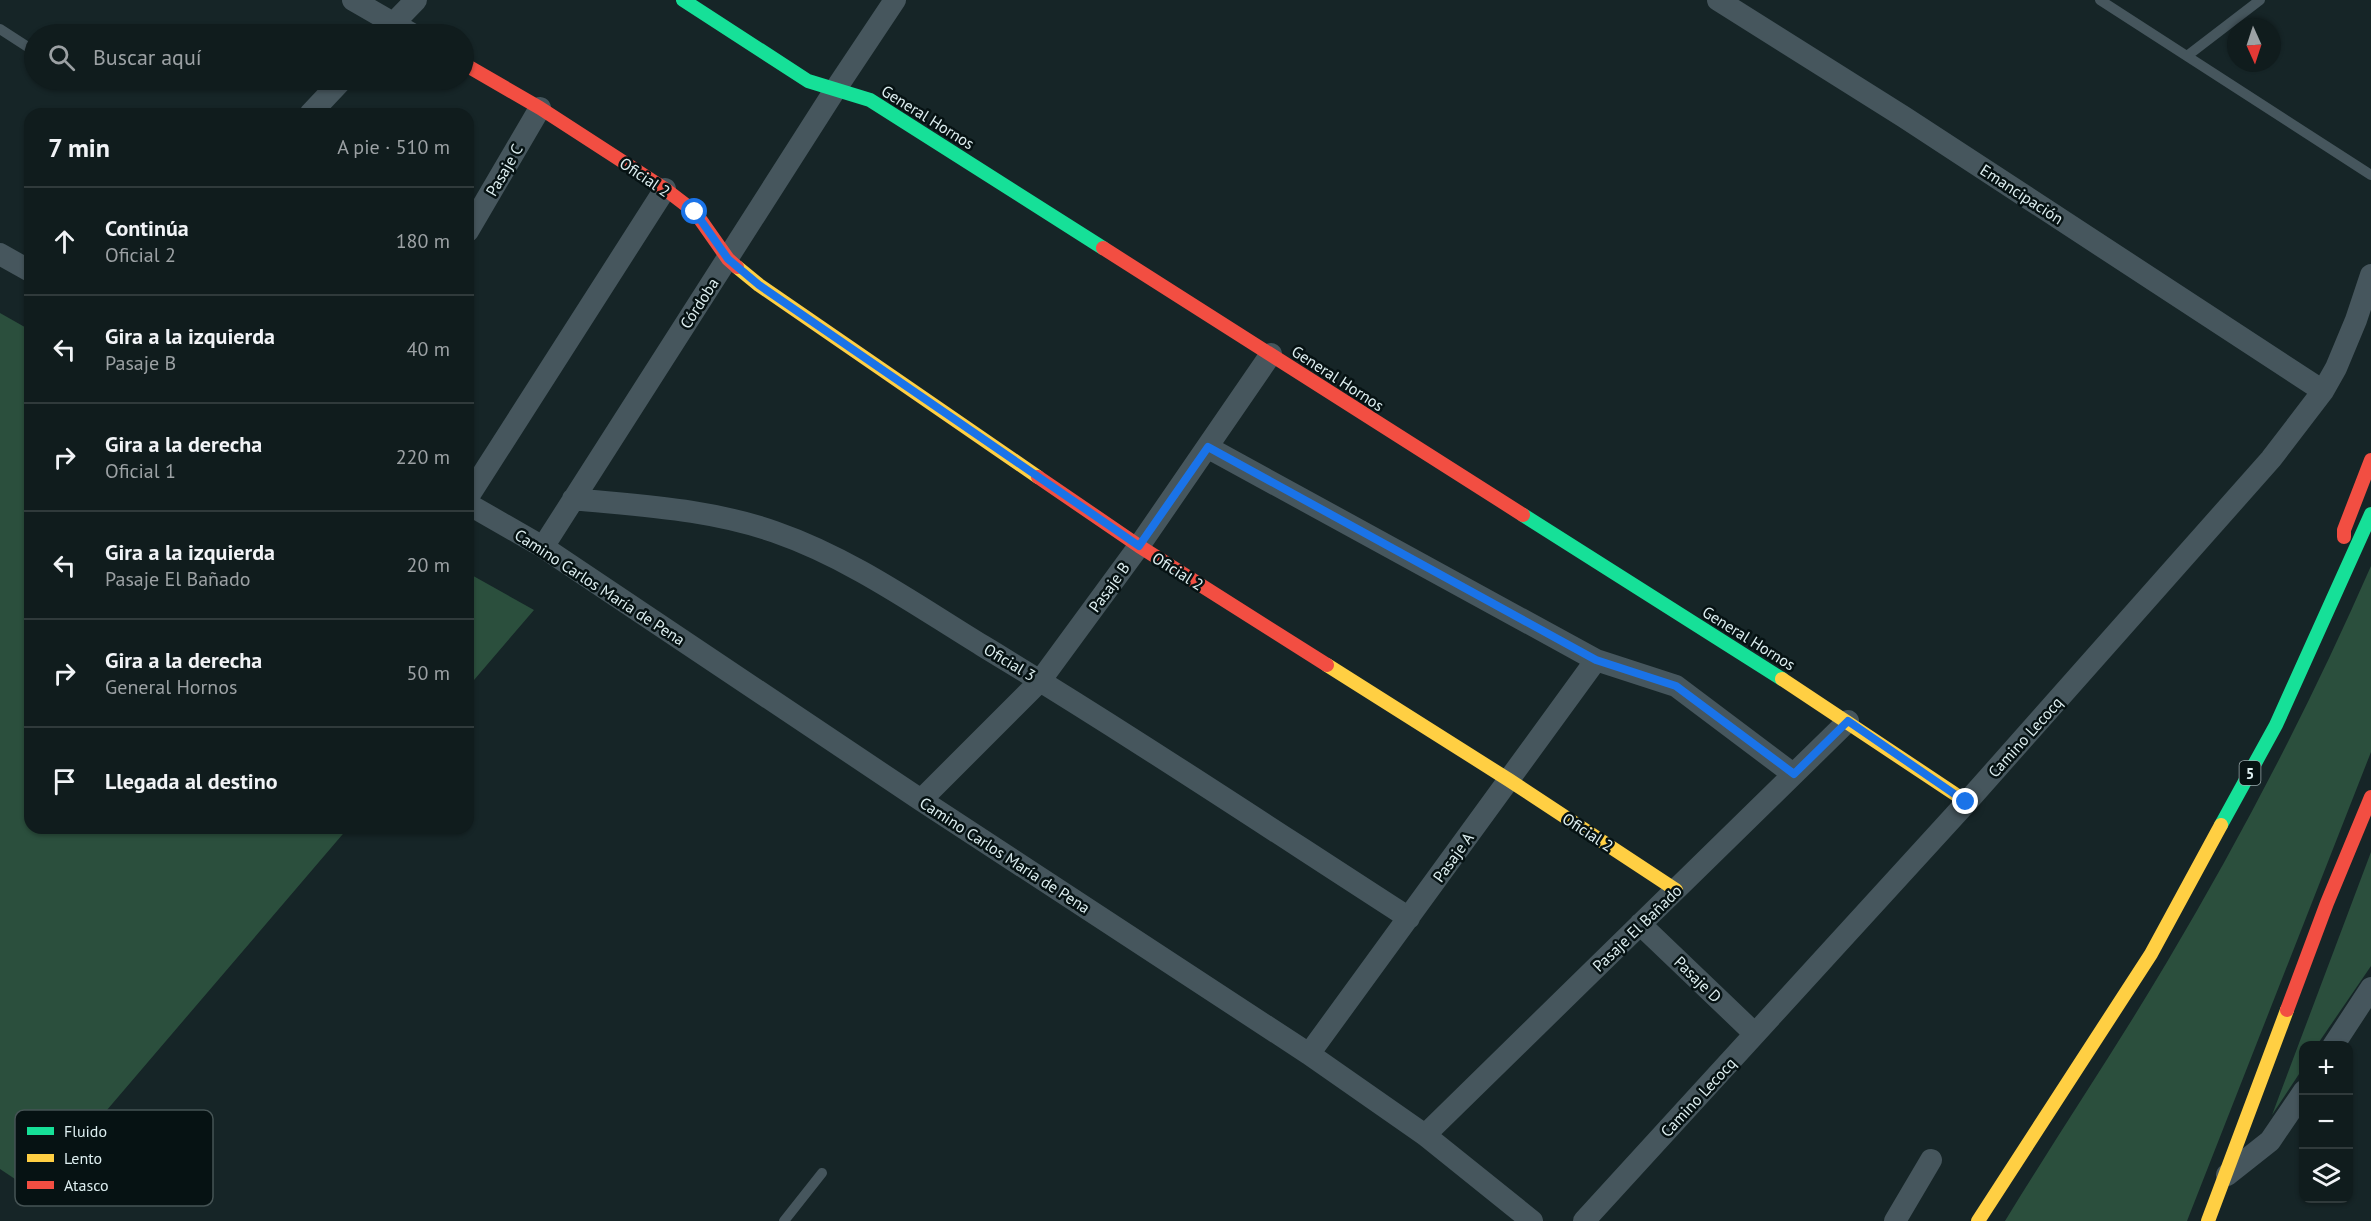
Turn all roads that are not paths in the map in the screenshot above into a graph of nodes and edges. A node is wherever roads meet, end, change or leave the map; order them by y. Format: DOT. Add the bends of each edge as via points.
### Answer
graph roads {
  1 [pos="353,0"];
  2 [pos="416,0"];
  3 [pos="683,0"];
  4 [pos="895,0"];
  5 [pos="1718,0"];
  6 [pos="2100,0"];
  7 [pos="2260,0"];
  8 [pos="386,24"];
  9 [pos="401,24"];
  10 [pos="0,29"];
  11 [pos="24,45"];
  12 [pos="2187,56"];
  13 [pos="474,70"];
  14 [pos="333,90"];
  15 [pos="835,90"];
  16 [pos="316,108"];
  17 [pos="540,108"];
  18 [pos="2371,175"];
  19 [pos="665,189"];
  20 [pos="474,221"];
  21 [pos="0,254"];
  22 [pos="728,259"];
  23 [pos="24,268"];
  24 [pos="2371,275"];
  25 [pos="1271,354"];
  26 [pos="2323,392"];
  27 [pos="1208,447"];
  28 [pos="2371,460"];
  29 [pos="474,488"];
  30 [pos="573,499"];
  31 [pos="474,507"];
  32 [pos="2371,514"];
  33 [pos="1139,546"];
  34 [pos="543,547"];
  35 [pos="2340,586"];
  36 [pos="1596,660"];
  37 [pos="1040,681"];
  38 [pos="1848,721"];
  39 [pos="1794,774"];
  40 [pos="1509,780"];
  41 [pos="2371,797"];
  42 [pos="921,800"];
  43 [pos="1966,802"];
  44 [pos="1676,890"];
  45 [pos="1409,918"];
  46 [pos="1640,924"];
  47 [pos="2371,988"];
  48 [pos="1755,1034"];
  49 [pos="2336,1041"];
  50 [pos="1309,1054"];
  51 [pos="2301,1095"];
  52 [pos="1425,1135"];
  53 [pos="1931,1160"];
  54 [pos="822,1173"];
  55 [pos="2226,1176"];
  56 [pos="784,1221"];
  57 [pos="1532,1221"];
  58 [pos="1584,1221"];
  59 [pos="1895,1221"];
  60 [pos="1978,1221"];
  61 [pos="2208,1221"];
  1 -- 8 [label="street"];
  2 -- 9 [label="street"];
  3 -- 15 [label="main road, General Hornos" via="808,81"];
  4 -- 15 [label="street, Córdoba"];
  5 -- 26 [label="street, Emancipación"];
  6 -- 12 [label="lane"];
  7 -- 12 [label="lane"];
  10 -- 11 [label="lane"];
  12 -- 18 [label="lane"];
  13 -- 17 [label="main road, Oficial 2"];
  14 -- 16 [label="street"];
  15 -- 22 [label="street, Córdoba"];
  15 -- 25 [label="main road, General Hornos" via="870,100"];
  17 -- 19 [label="main road, Oficial 2"];
  17 -- 20 [label="street, Pasaje C"];
  19 -- 22 [label="main road, Oficial 2" via="695,212"];
  19 -- 29 [label="street"];
  21 -- 23 [label="street"];
  22 -- 30 [label="street, Córdoba"];
  22 -- 33 [label="main road, Oficial 2" via="759,285"];
  24 -- 26 [label="street, Camino Lecocq" via="2356,320"];
  25 -- 27 [label="street, Pasaje B"];
  25 -- 38 [label="main road, General Hornos"];
  26 -- 43 [label="street, Camino Lecocq" via="2271,459"];
  27 -- 33 [label="street, Pasaje B"];
  27 -- 36 [label="street"];
  28 -- 35 [label="main road" via="2344,530"];
  30 -- 34 [label="street, Córdoba"];
  30 -- 37 [label="street, Oficial 3" via="715,516 805,543 832,555"];
  31 -- 34 [label="street, Camino Carlos María de Pena"];
  32 -- 35 [label="main road, 5"];
  33 -- 37 [label="street, Pasaje B"];
  33 -- 40 [label="main road, Oficial 2"];
  34 -- 42 [label="street, Camino Carlos María de Pena"];
  35 -- 60 [label="main road, 5" via="2276,725 2151,954"];
  36 -- 39 [label="street" via="1676,686"];
  36 -- 40 [label="street, Pasaje A"];
  37 -- 42 [label="street, Pasaje B"];
  37 -- 45 [label="street, Oficial 3"];
  38 -- 39 [label="street, Pasaje El Bañado"];
  38 -- 43 [label="main road, General Hornos"];
  39 -- 44 [label="street, Pasaje El Bañado"];
  40 -- 44 [label="main road, Oficial 2"];
  40 -- 45 [label="street, Pasaje A"];
  41 -- 55 [label="main road" via="2327,903"];
  42 -- 50 [label="street, Camino Carlos María de Pena"];
  43 -- 48 [label="street, Camino Lecocq"];
  44 -- 46 [label="street, Pasaje El Bañado"];
  45 -- 50 [label="street, Pasaje A"];
  46 -- 48 [label="street, Pasaje D"];
  46 -- 52 [label="street, Pasaje El Bañado"];
  47 -- 49 [label="street"];
  48 -- 58 [label="street, Camino Lecocq"];
  50 -- 52 [label="street, Camino Carlos María de Pena"];
  51 -- 55 [label="street" via="2270,1141"];
  52 -- 57 [label="street, Camino Carlos María de Pena"];
  53 -- 59 [label="street"];
  54 -- 56 [label="lane"];
  55 -- 61 [label="main road"];
}
